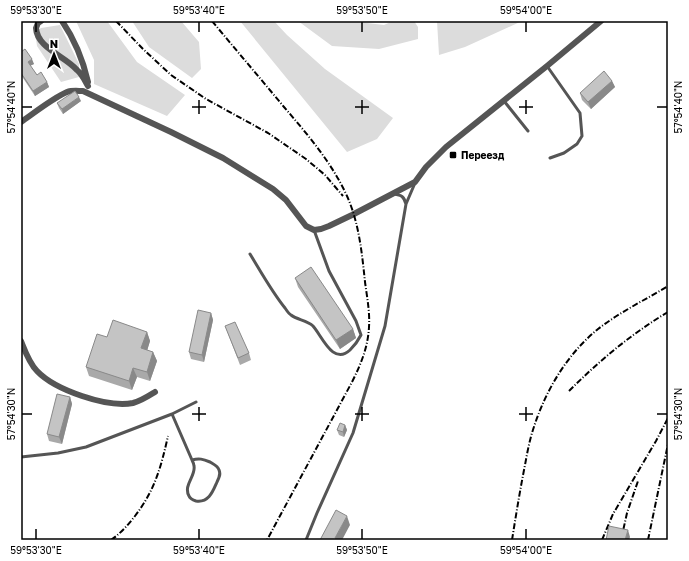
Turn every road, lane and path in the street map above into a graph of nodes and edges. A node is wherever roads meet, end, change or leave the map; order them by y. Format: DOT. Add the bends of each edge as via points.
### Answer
graph roads {
  1 [pos="41,21"];
  2 [pos="62,21"];
  3 [pos="601,21"];
  4 [pos="548,66"];
  5 [pos="88,86"];
  6 [pos="91,95"];
  7 [pos="504,101"];
  8 [pos="21,122"];
  9 [pos="528,131"];
  10 [pos="550,158"];
  11 [pos="415,182"];
  12 [pos="393,194"];
  13 [pos="406,204"];
  14 [pos="314,230"];
  15 [pos="250,254"];
  16 [pos="21,341"];
  17 [pos="155,392"];
  18 [pos="196,402"];
  19 [pos="172,414"];
  20 [pos="21,457"];
  21 [pos="192,460"];
  22 [pos="306,540"];
  1 -- 5 [label="street" via="36,28 38,38 78,70"];
  2 -- 5 [label="street" via="81,57"];
  3 -- 4 [label="street"];
  4 -- 7 [label="street"];
  4 -- 10 [label="lane" via="580,112 582,136 577,144 564,153"];
  5 -- 6 [label="street"];
  6 -- 8 [label="street" via="83,91 68,92"];
  6 -- 14 [label="street" via="223,158 279,193 306,226"];
  7 -- 9 [label="lane"];
  7 -- 11 [label="street" via="446,147 426,166"];
  11 -- 12 [label="street"];
  11 -- 13 [label="lane"];
  12 -- 13 [label="lane" via="400,194"];
  12 -- 14 [label="street" via="329,226"];
  13 -- 22 [label="lane" via="391,296 380,344 353,433"];
  14 -- 15 [label="lane" via="329,271 361,335 358,342 342,355 332,352 312,325 292,316 279,301"];
  16 -- 17 [label="street" via="36,370 65,390 110,403 124,404 141,400"];
  18 -- 19 [label="lane"];
  19 -- 20 [label="lane" via="86,448"];
  19 -- 21 [label="lane"];
  21 -- 21 [label="lane" via="194,470 188,485 189,496 197,501 205,500 214,491 220,471 213,464 200,459"];
}
